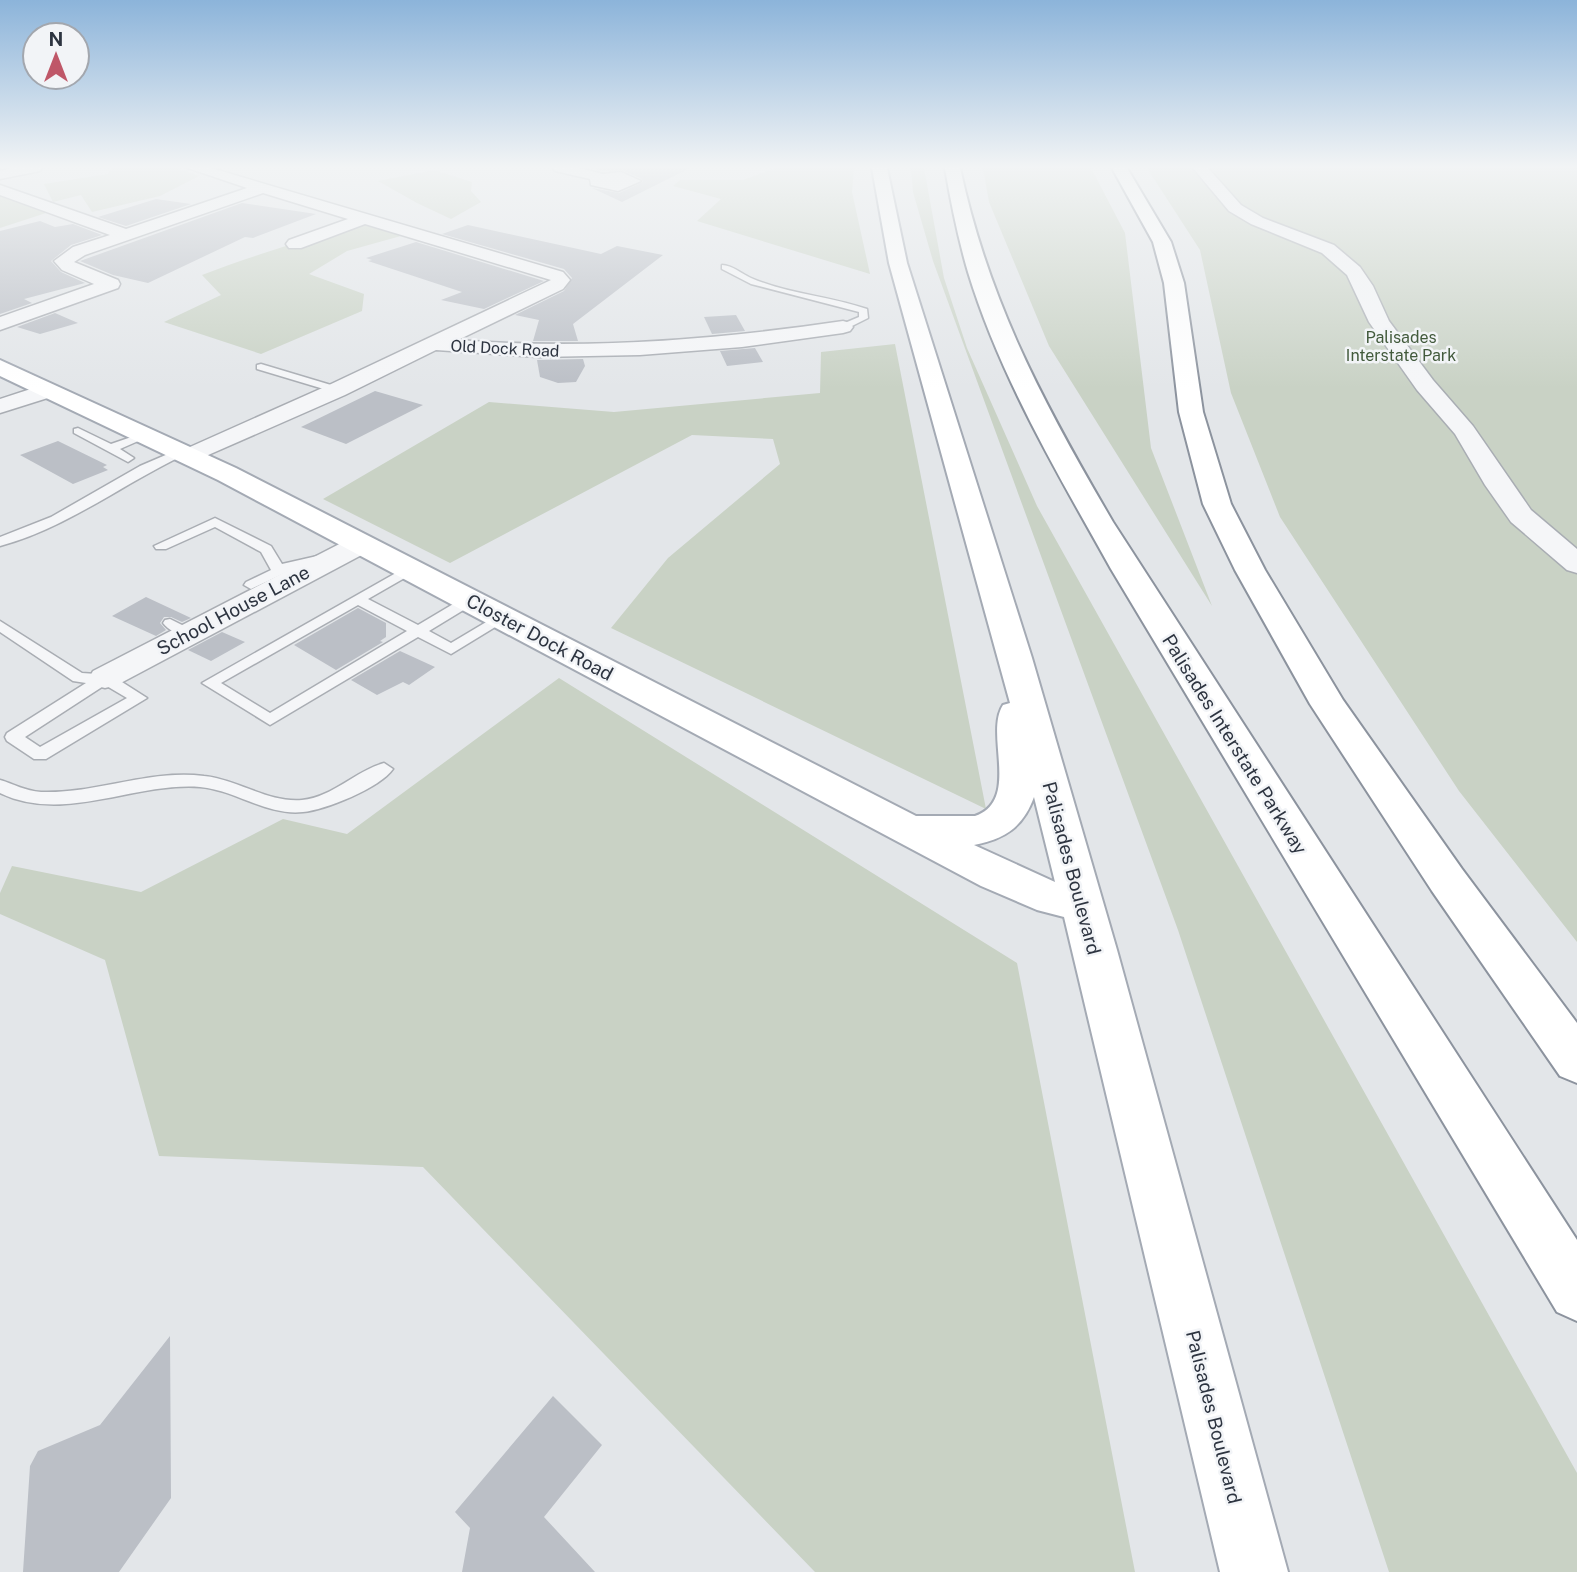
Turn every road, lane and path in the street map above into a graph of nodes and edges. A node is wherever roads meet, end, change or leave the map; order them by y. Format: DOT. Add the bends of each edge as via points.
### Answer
graph roads {
  1 [pos="107,241"];
  2 [pos="302,241"];
  3 [pos="443,241"];
  4 [pos="894,241"];
  5 [pos="968,241"];
  6 [pos="1162,241"];
  7 [pos="1309,241"];
  8 [pos="295,244"];
  9 [pos="725,267"];
  10 [pos="111,284"];
  11 [pos="0,324"];
  12 [pos="844,327"];
  13 [pos="436,344"];
  14 [pos="0,366"];
  15 [pos="261,368"];
  16 [pos="337,390"];
  17 [pos="46,391"];
  18 [pos="0,406"];
  19 [pos="111,419"];
  20 [pos="146,435"];
  21 [pos="110,449"];
  22 [pos="186,454"];
  23 [pos="128,458"];
  24 [pos="0,542"];
  25 [pos="361,544"];
  26 [pos="161,546"];
  27 [pos="332,557"];
  28 [pos="1577,564"];
  29 [pos="410,569"];
  30 [pos="278,570"];
  31 [pos="251,585"];
  32 [pos="358,599"];
  33 [pos="470,600"];
  34 [pos="503,618"];
  35 [pos="0,625"];
  36 [pos="418,632"];
  37 [pos="1015,658"];
  38 [pos="105,678"];
  39 [pos="6,742"];
  40 [pos="384,769"];
  41 [pos="0,786"];
  42 [pos="911,830"];
  43 [pos="1081,903"];
  44 [pos="1577,1061"];
  45 [pos="1577,1292"];
  46 [pos="1254,1572"];
  1 -- 10 [label="street" via="63,261"];
  2 -- 8 [label="street"];
  3 -- 13 [label="street" via="561,280"];
  4 -- 37 [label="main road, Palisades Boulevard"];
  5 -- 45 [label="main road, Palisades Interstate Parkway" via="1016,365 1126,569"];
  6 -- 44 [label="main road" via="1174,283 1191,412 1217,504 1328,704"];
  7 -- 28 [label="street" via="1328,249 1354,271 1379,322 1465,431 1521,516"];
  9 -- 12 [label="lane" via="763,284 864,311 863,318"];
  10 -- 11 [label="street"];
  12 -- 13 [label="street, Old Dock Road" via="749,340 599,351 525,352"];
  13 -- 16 [label="street, Old Dock Road"];
  14 -- 17 [label="main road, Closter Dock Road"];
  15 -- 16 [label="lane"];
  16 -- 22 [label="street, Old Dock Road"];
  17 -- 18 [label="street"];
  17 -- 19 [label="main road, Closter Dock Road"];
  19 -- 20 [label="main road, Closter Dock Road"];
  19 -- 21 [label="lane" via="78,431"];
  20 -- 21 [label="lane"];
  20 -- 22 [label="main road, Closter Dock Road"];
  21 -- 23 [label="lane"];
  22 -- 24 [label="lane" via="144,469 55,520"];
  22 -- 25 [label="main road, Closter Dock Road"];
  25 -- 27 [label="street, School House Lane"];
  25 -- 29 [label="main road, Closter Dock Road"];
  26 -- 30 [label="lane" via="215,522 266,549"];
  27 -- 30 [label="lane"];
  27 -- 38 [label="street, School House Lane" via="179,629"];
  29 -- 32 [label="lane"];
  29 -- 33 [label="main road, Closter Dock Road"];
  30 -- 31 [label="lane"];
  32 -- 36 [label="lane"];
  32 -- 36 [label="lane" via="210,682 270,720"];
  33 -- 34 [label="main road, Closter Dock Road"];
  33 -- 36 [label="lane"];
  34 -- 36 [label="lane" via="451,649"];
  34 -- 42 [label="main road, Closter Dock Road"];
  35 -- 38 [label="lane" via="79,678"];
  37 -- 42 [label="main road" via="1017,795 1013,806 1001,822 977,830"];
  37 -- 43 [label="main road, Palisades Boulevard"];
  38 -- 39 [label="lane"];
  38 -- 39 [label="lane" via="139,698 40,755"];
  40 -- 41 [label="lane" via="301,807 202,782 160,782 51,798"];
  42 -- 43 [label="main road, Closter Dock Road" via="1026,888"];
  43 -- 46 [label="main road, Palisades Boulevard"];
}
